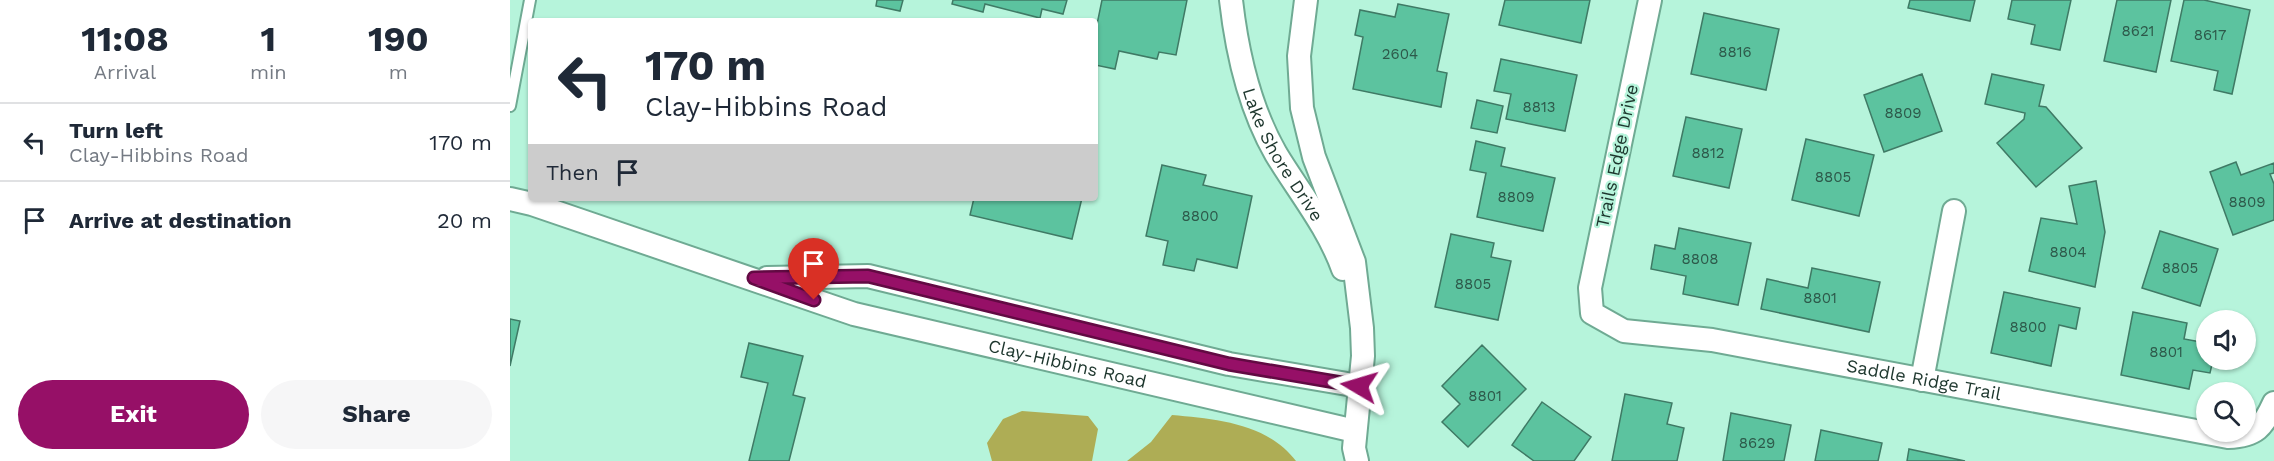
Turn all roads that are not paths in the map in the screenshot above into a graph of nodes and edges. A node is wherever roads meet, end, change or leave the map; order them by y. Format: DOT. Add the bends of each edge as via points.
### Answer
graph roads {
  1 [pos="530,0"];
  2 [pos="1231,0"];
  3 [pos="1306,0"];
  4 [pos="1650,0"];
  5 [pos="510,106"];
  6 [pos="510,200"];
  7 [pos="1954,211"];
  8 [pos="754,278"];
  9 [pos="1357,300"];
  10 [pos="1592,313"];
  11 [pos="1922,380"];
  12 [pos="1359,386"];
  13 [pos="2274,403"];
  14 [pos="1356,431"];
  15 [pos="1357,461"];
  1 -- 5 [label="lane"];
  2 -- 9 [label="street, Lake Shore Drive" via="1241,63 1261,122 1328,237"];
  3 -- 9 [label="street, Lake Shore Drive" via="1299,56 1302,108 1314,158 1354,262"];
  4 -- 10 [label="street, Trails Edge Drive" via="1590,288"];
  6 -- 8 [label="street, Clay-Hibbins Road"];
  7 -- 11 [label="street"];
  8 -- 12 [label="street, Clay-Hibbins Road" via="868,276 1229,364"];
  8 -- 14 [label="street, Clay-Hibbins Road" via="854,314"];
  9 -- 12 [label="street, Lake Shore Drive" via="1362,347"];
  10 -- 11 [label="street, Saddle Ridge Trail" via="1624,332 1712,340"];
  11 -- 13 [label="street, Saddle Ridge Trail" via="2228,437 2257,430"];
  12 -- 14 [label="street, Lake Shore Drive"];
  14 -- 15 [label="street"];
}
